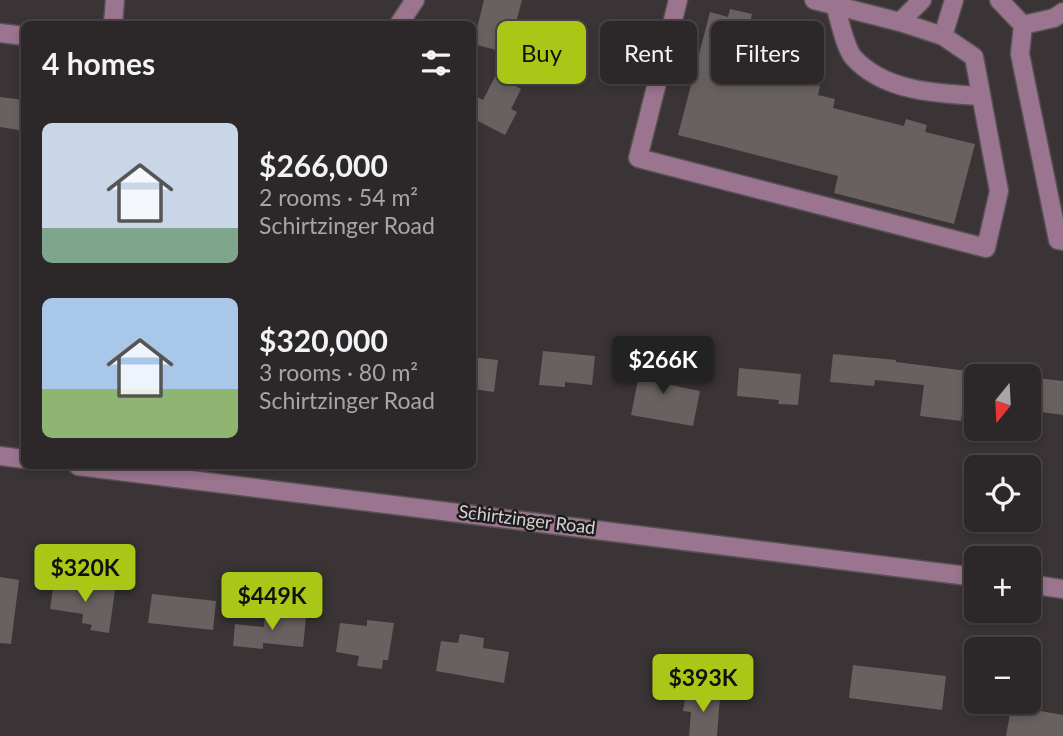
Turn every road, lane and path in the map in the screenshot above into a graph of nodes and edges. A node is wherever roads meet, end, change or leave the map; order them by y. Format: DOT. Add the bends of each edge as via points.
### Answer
graph roads {
  1 [pos="115,0"];
  2 [pos="415,0"];
  3 [pos="678,0"];
  4 [pos="814,0"];
  5 [pos="922,0"];
  6 [pos="954,0"];
  7 [pos="999,0"];
  8 [pos="835,5"];
  9 [pos="1063,12"];
  10 [pos="113,21"];
  11 [pos="401,21"];
  12 [pos="900,22"];
  13 [pos="1023,25"];
  14 [pos="0,33"];
  15 [pos="21,36"];
  16 [pos="943,36"];
  17 [pos="981,96"];
  18 [pos="1055,180"];
  19 [pos="1063,241"];
  20 [pos="0,456"];
  21 [pos="21,459"];
  22 [pos="102,469"];
  23 [pos="964,576"];
  24 [pos="1041,586"];
  25 [pos="1063,589"];
  1 -- 10 [label="street"];
  2 -- 11 [label="street"];
  3 -- 17 [label="street" via="638,158 986,248 999,191"];
  4 -- 8 [label="street"];
  5 -- 12 [label="street"];
  6 -- 16 [label="street"];
  7 -- 13 [label="street"];
  8 -- 12 [label="street"];
  8 -- 17 [label="street" via="852,56 879,78 936,94"];
  9 -- 13 [label="street"];
  12 -- 16 [label="street"];
  13 -- 18 [label="street" via="1020,54"];
  14 -- 15 [label="street"];
  16 -- 17 [label="street" via="974,57"];
  18 -- 19 [label="street" via="1058,240"];
  20 -- 21 [label="street"];
  22 -- 23 [label="street, Schirtzinger Road"];
  24 -- 25 [label="street"];
}
